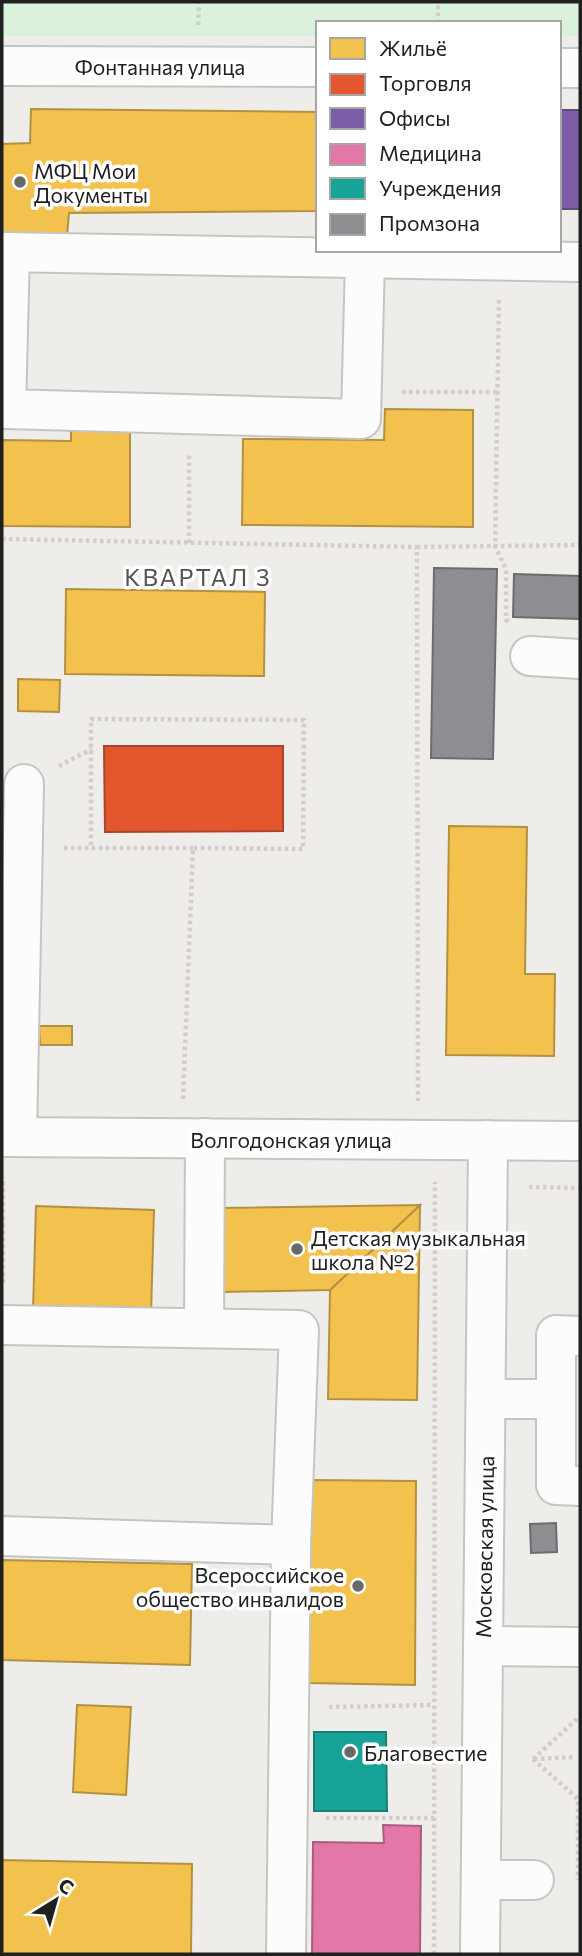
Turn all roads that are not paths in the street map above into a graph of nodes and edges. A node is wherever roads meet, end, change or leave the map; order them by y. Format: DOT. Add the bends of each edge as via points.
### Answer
graph roads {
  1 [pos="2,66"];
  2 [pos="316,67"];
  3 [pos="561,68"];
  4 [pos="580,68"];
  5 [pos="6,252"];
  6 [pos="434,255"];
  7 [pos="365,258"];
  8 [pos="580,262"];
  9 [pos="524,641"];
  10 [pos="580,659"];
  11 [pos="24,784"];
  12 [pos="194,1138"];
  13 [pos="488,1140"];
  14 [pos="580,1141"];
  15 [pos="8,1148"];
  16 [pos="2,1325"];
  17 [pos="204,1328"];
  18 [pos="580,1336"];
  19 [pos="486,1399"];
  20 [pos="556,1399"];
  21 [pos="580,1486"];
  22 [pos="2,1536"];
  23 [pos="291,1545"];
  24 [pos="483,1646"];
  25 [pos="580,1647"];
  26 [pos="481,1880"];
  27 [pos="534,1880"];
  28 [pos="286,1954"];
  29 [pos="480,1954"];
  1 -- 2 [label="street, Фонтанная улица"];
  3 -- 4 [label="street"];
  5 -- 7 [label="street"];
  5 -- 7 [label="street" via="6,409 361,419"];
  6 -- 7 [label="street"];
  6 -- 8 [label="street"];
  9 -- 10 [label="street"];
  11 -- 15 [label="street"];
  12 -- 13 [label="street, Волгодонская улица"];
  12 -- 15 [label="street, Волгодонская улица"];
  12 -- 17 [label="street"];
  13 -- 14 [label="street, Волгодонская улица"];
  13 -- 19 [label="street, Московская улица"];
  16 -- 17 [label="street"];
  17 -- 23 [label="street" via="299,1330"];
  18 -- 20 [label="street" via="556,1335"];
  19 -- 20 [label="street"];
  19 -- 24 [label="street, Московская улица"];
  20 -- 21 [label="street" via="556,1485"];
  22 -- 23 [label="street"];
  23 -- 28 [label="street"];
  24 -- 25 [label="street"];
  24 -- 26 [label="street, Московская улица"];
  26 -- 27 [label="street"];
  26 -- 29 [label="street, Московская улица"];
}
